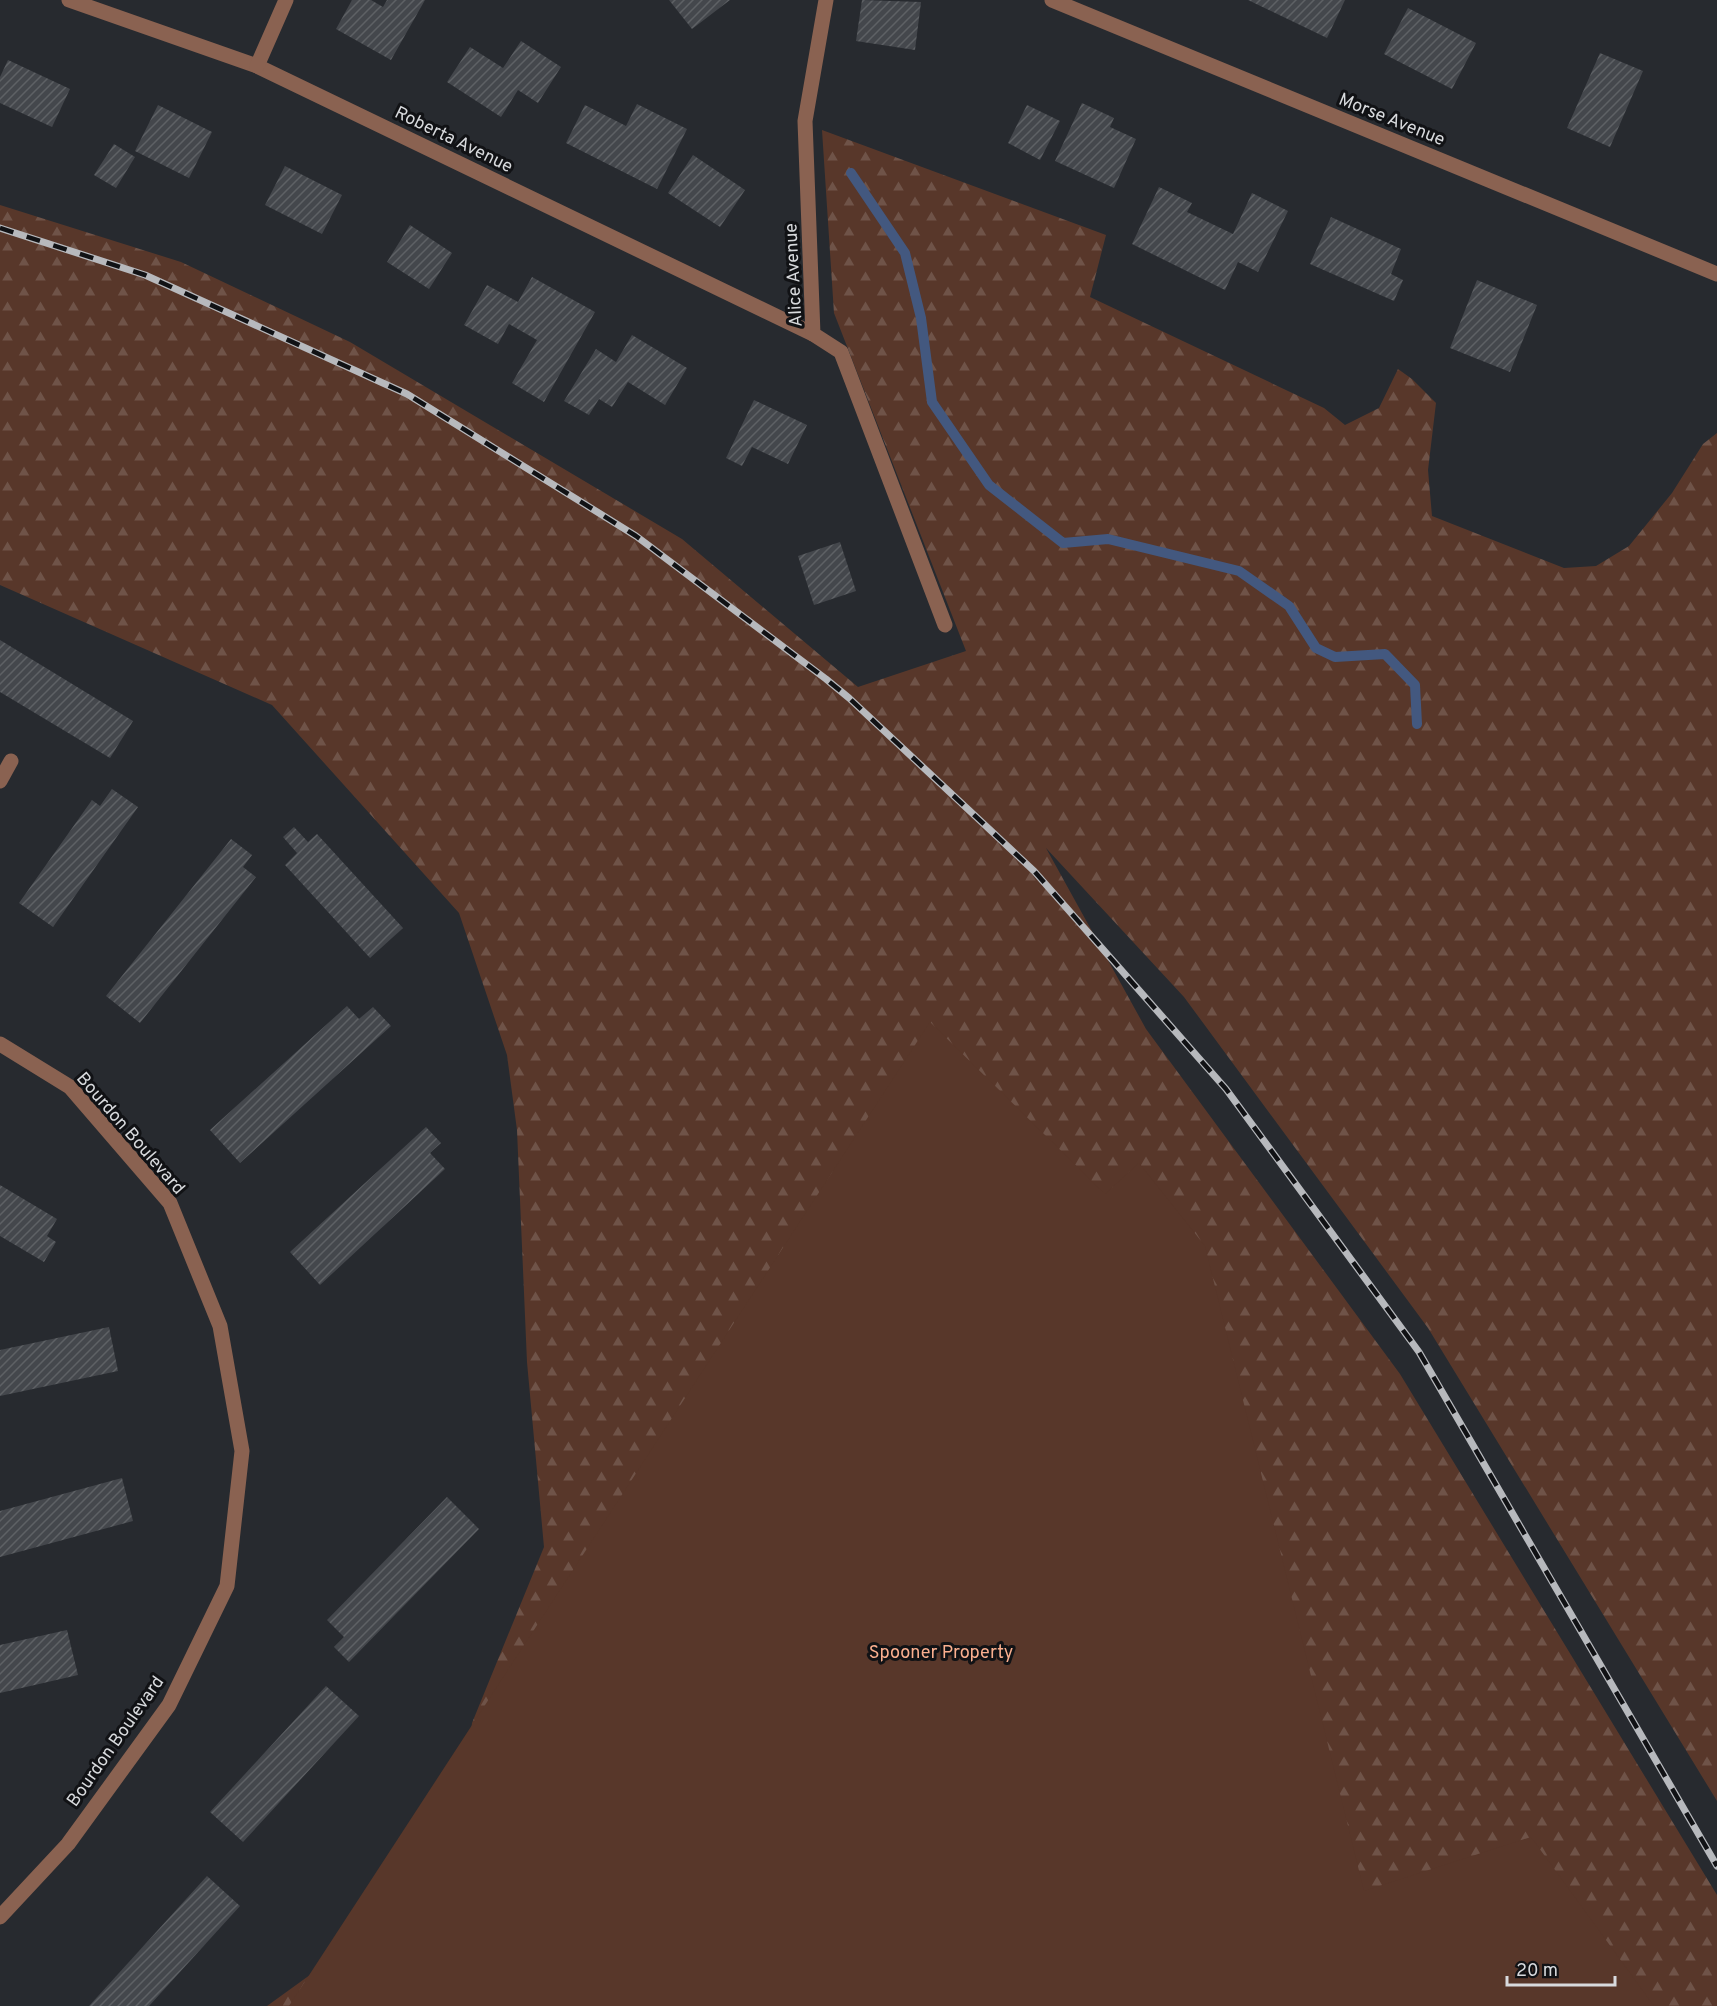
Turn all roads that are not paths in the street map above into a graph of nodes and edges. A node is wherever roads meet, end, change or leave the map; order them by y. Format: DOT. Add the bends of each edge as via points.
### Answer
graph roads {
  1 [pos="69,0"];
  2 [pos="286,0"];
  3 [pos="826,0"];
  4 [pos="1052,0"];
  5 [pos="257,66"];
  6 [pos="1717,274"];
  7 [pos="813,334"];
  8 [pos="945,625"];
  9 [pos="11,761"];
  10 [pos="0,781"];
  11 [pos="0,1044"];
  12 [pos="0,1917"];
  1 -- 5 [label="street, Roberta Avenue"];
  2 -- 5 [label="street"];
  3 -- 7 [label="street, Alice Avenue" via="806,121"];
  4 -- 6 [label="street, Morse Avenue"];
  5 -- 7 [label="street, Roberta Avenue"];
  7 -- 8 [label="street, Alice Avenue" via="841,352"];
  9 -- 10 [label="street"];
  11 -- 12 [label="street, Bourdon Boulevard" via="70,1087 170,1203 220,1326 242,1451 227,1586 169,1705 68,1844"];
}
